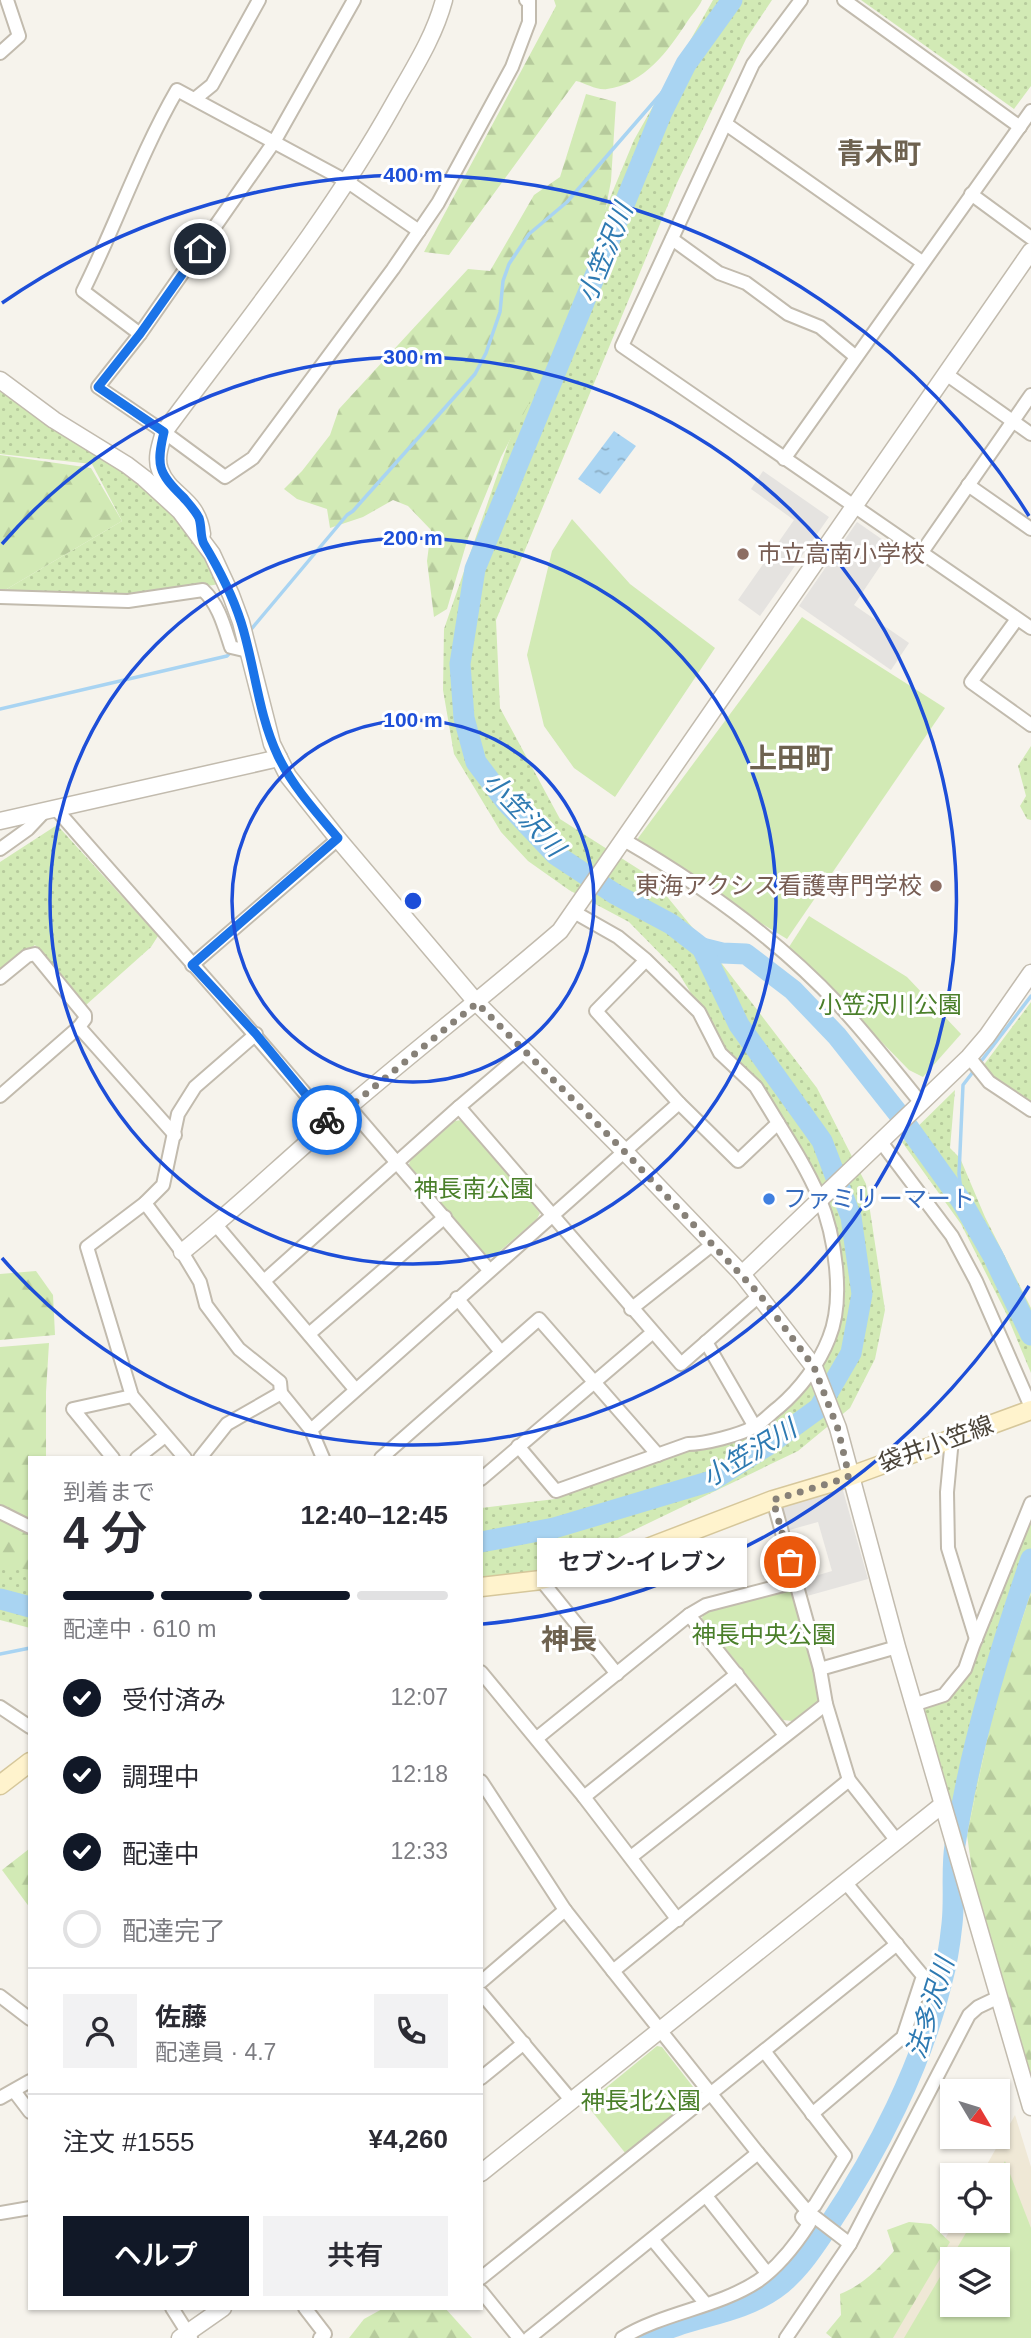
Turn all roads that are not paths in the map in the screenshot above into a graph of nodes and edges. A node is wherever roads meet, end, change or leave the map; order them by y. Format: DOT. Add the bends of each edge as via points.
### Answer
graph roads {
  1 [pos="7,0"];
  2 [pos="259,0"];
  3 [pos="354,0"];
  4 [pos="444,0"];
  5 [pos="526,0"];
  6 [pos="801,0"];
  7 [pos="844,0"];
  8 [pos="0,53"];
  9 [pos="196,98"];
  10 [pos="1031,111"];
  11 [pos="726,124"];
  12 [pos="1020,127"];
  13 [pos="274,142"];
  14 [pos="348,182"];
  15 [pos="971,194"];
  16 [pos="419,231"];
  17 [pos="1031,238"];
  18 [pos="672,239"];
  19 [pos="1031,251"];
  20 [pos="922,262"];
  21 [pos="140,334"];
  22 [pos="856,356"];
  23 [pos="946,374"];
  24 [pos="0,380"];
  25 [pos="1031,395"];
  26 [pos="1012,422"];
  27 [pos="164,432"];
  28 [pos="1031,435"];
  29 [pos="784,459"];
  30 [pos="968,485"];
  31 [pos="855,506"];
  32 [pos="1031,529"];
  33 [pos="203,542"];
  34 [pos="922,552"];
  35 [pos="0,597"];
  36 [pos="1017,619"];
  37 [pos="1031,628"];
  38 [pos="248,651"];
  39 [pos="1031,725"];
  40 [pos="279,758"];
  41 [pos="50,811"];
  42 [pos="0,821"];
  43 [pos="338,838"];
  44 [pos="622,842"];
  45 [pos="0,849"];
  46 [pos="579,906"];
  47 [pos="646,960"];
  48 [pos="192,965"];
  49 [pos="1031,973"];
  50 [pos="0,978"];
  51 [pos="477,1003"];
  52 [pos="79,1027"];
  53 [pos="256,1034"];
  54 [pos="525,1051"];
  55 [pos="969,1057"];
  56 [pos="0,1096"];
  57 [pos="679,1103"];
  58 [pos="919,1105"];
  59 [pos="349,1107"];
  60 [pos="460,1107"];
  61 [pos="1031,1110"];
  62 [pos="330,1123"];
  63 [pos="778,1123"];
  64 [pos="175,1135"];
  65 [pos="886,1137"];
  66 [pos="625,1152"];
  67 [pos="398,1164"];
  68 [pos="821,1197"];
  69 [pos="145,1203"];
  70 [pos="550,1215"];
  71 [pos="445,1217"];
  72 [pos="216,1225"];
  73 [pos="713,1244"];
  74 [pos="183,1252"];
  75 [pos="489,1270"];
  76 [pos="742,1274"];
  77 [pos="264,1281"];
  78 [pos="760,1295"];
  79 [pos="457,1298"];
  80 [pos="631,1309"];
  81 [pos="652,1333"];
  82 [pos="309,1334"];
  83 [pos="706,1342"];
  84 [pos="501,1352"];
  85 [pos="815,1369"];
  86 [pos="594,1381"];
  87 [pos="355,1389"];
  88 [pos="281,1393"];
  89 [pos="132,1396"];
  90 [pos="1031,1408"];
  91 [pos="755,1427"];
  92 [pos="311,1430"];
  93 [pos="165,1436"];
  94 [pos="952,1439"];
  95 [pos="518,1446"];
  96 [pos="658,1455"];
  97 [pos="111,1456"];
  98 [pos="140,1456"];
  99 [pos="183,1456"];
  100 [pos="202,1456"];
  101 [pos="322,1456"];
  102 [pos="383,1456"];
  103 [pos="849,1476"];
  104 [pos="483,1477"];
  105 [pos="773,1500"];
  106 [pos="1031,1503"];
  107 [pos="0,1512"];
  108 [pos="28,1526"];
  109 [pos="541,1580"];
  110 [pos="795,1582"];
  111 [pos="483,1587"];
  112 [pos="689,1615"];
  113 [pos="976,1640"];
  114 [pos="897,1647"];
  115 [pos="820,1669"];
  116 [pos="483,1674"];
  117 [pos="617,1674"];
  118 [pos="737,1674"];
  119 [pos="826,1703"];
  120 [pos="913,1705"];
  121 [pos="0,1707"];
  122 [pos="28,1726"];
  123 [pos="785,1735"];
  124 [pos="537,1738"];
  125 [pos="28,1764"];
  126 [pos="849,1780"];
  127 [pos="483,1784"];
  128 [pos="0,1785"];
  129 [pos="584,1797"];
  130 [pos="942,1805"];
  131 [pos="897,1841"];
  132 [pos="631,1857"];
  133 [pos="846,1883"];
  134 [pos="565,1910"];
  135 [pos="678,1920"];
  136 [pos="897,1944"];
  137 [pos="613,1971"];
  138 [pos="483,1980"];
  139 [pos="483,1995"];
  140 [pos="0,1996"];
  141 [pos="999,1997"];
  142 [pos="28,2018"];
  143 [pos="660,2030"];
  144 [pos="524,2043"];
  145 [pos="764,2051"];
  146 [pos="483,2076"];
  147 [pos="28,2082"];
  148 [pos="14,2091"];
  149 [pos="712,2093"];
  150 [pos="0,2098"];
  151 [pos="571,2100"];
  152 [pos="1031,2107"];
  153 [pos="28,2109"];
  154 [pos="811,2114"];
  155 [pos="758,2153"];
  156 [pos="483,2171"];
  157 [pos="706,2196"];
  158 [pos="28,2209"];
  159 [pos="807,2211"];
  160 [pos="0,2213"];
  161 [pos="652,2239"];
  162 [pos="846,2242"];
  163 [pos="767,2273"];
  164 [pos="483,2276"];
  165 [pos="483,2293"];
  166 [pos="706,2304"];
  167 [pos="173,2310"];
  168 [pos="220,2310"];
  169 [pos="307,2310"];
  170 [pos="186,2336"];
  171 [pos="320,2338"];
  172 [pos="519,2338"];
  173 [pos="529,2338"];
  174 [pos="622,2338"];
  175 [pos="786,2338"];
  1 -- 8 [label="street" via="19,36"];
  2 -- 9 [label="street" via="212,85"];
  3 -- 13 [label="street"];
  4 -- 14 [label="street" via="424,51"];
  5 -- 16 [label="street" via="529,22 512,67"];
  6 -- 11 [label="street" via="753,64"];
  7 -- 12 [label="street"];
  9 -- 13 [label="street"];
  9 -- 21 [label="street" via="177,90 154,130 83,291"];
  10 -- 12 [label="street"];
  11 -- 18 [label="street"];
  11 -- 20 [label="street"];
  12 -- 15 [label="street"];
  13 -- 14 [label="street"];
  13 -- 21 [label="street"];
  14 -- 16 [label="street"];
  14 -- 27 [label="street"];
  15 -- 17 [label="street"];
  15 -- 20 [label="street"];
  16 -- 27 [label="street" via="253,458 225,477"];
  18 -- 22 [label="street" via="719,273 746,283 788,314 820,327"];
  18 -- 29 [label="street" via="622,346"];
  19 -- 23 [label="street"];
  20 -- 22 [label="street"];
  21 -- 27 [label="street" via="98,387"];
  22 -- 29 [label="street"];
  23 -- 26 [label="street"];
  23 -- 31 [label="street"];
  24 -- 33 [label="street" via="144,478 180,511"];
  25 -- 26 [label="street"];
  26 -- 28 [label="street"];
  26 -- 30 [label="street"];
  27 -- 33 [label="street" via="158,455 160,471 192,506 200,520"];
  29 -- 31 [label="street"];
  30 -- 32 [label="street"];
  30 -- 34 [label="street"];
  31 -- 34 [label="street"];
  31 -- 44 [label="street"];
  33 -- 38 [label="street" via="231,594"];
  34 -- 36 [label="street"];
  35 -- 38 [label="street" via="128,601 203,590 220,612 231,647"];
  36 -- 37 [label="street"];
  36 -- 39 [label="street" via="971,682"];
  38 -- 40 [label="street"];
  40 -- 41 [label="street"];
  40 -- 43 [label="street"];
  41 -- 42 [label="street"];
  41 -- 45 [label="street"];
  41 -- 48 [label="street"];
  43 -- 48 [label="street"];
  43 -- 51 [label="street"];
  44 -- 46 [label="street"];
  44 -- 58 [label="street" via="722,901 798,965 839,1005"];
  46 -- 47 [label="street"];
  46 -- 51 [label="street" via="561,931"];
  47 -- 57 [label="street" via="596,1011"];
  47 -- 63 [label="street" via="699,1012 720,1053 756,1087"];
  48 -- 53 [label="street"];
  49 -- 55 [label="street"];
  50 -- 52 [label="street" via="35,954 85,1015"];
  51 -- 54 [label="street"];
  51 -- 59 [label="street"];
  52 -- 56 [label="street"];
  52 -- 64 [label="street"];
  53 -- 62 [label="street"];
  53 -- 64 [label="street" via="195,1087 178,1114"];
  54 -- 60 [label="street"];
  54 -- 66 [label="street"];
  55 -- 58 [label="street"];
  55 -- 61 [label="street" via="989,1082"];
  57 -- 63 [label="street" via="738,1161"];
  57 -- 66 [label="street"];
  58 -- 65 [label="street"];
  59 -- 62 [label="street"];
  59 -- 67 [label="street"];
  60 -- 67 [label="street"];
  60 -- 70 [label="street"];
  62 -- 72 [label="street"];
  63 -- 68 [label="street"];
  64 -- 69 [label="street" via="163,1185"];
  65 -- 68 [label="street"];
  65 -- 90 [label="street" via="953,1236"];
  66 -- 70 [label="street"];
  66 -- 73 [label="street"];
  67 -- 71 [label="street"];
  67 -- 77 [label="street"];
  68 -- 76 [label="street"];
  68 -- 85 [label="street" via="832,1238 836,1309 830,1337"];
  69 -- 74 [label="street"];
  69 -- 89 [label="street" via="87,1247"];
  70 -- 75 [label="street"];
  70 -- 80 [label="street"];
  71 -- 75 [label="street"];
  71 -- 82 [label="street"];
  72 -- 74 [label="street"];
  72 -- 77 [label="street"];
  73 -- 76 [label="street"];
  73 -- 80 [label="street"];
  74 -- 88 [label="street" via="201,1283 206,1305 239,1349 280,1382"];
  75 -- 79 [label="street"];
  76 -- 78 [label="street"];
  77 -- 82 [label="street"];
  78 -- 83 [label="street"];
  78 -- 85 [label="street"];
  79 -- 84 [label="street"];
  79 -- 87 [label="street"];
  80 -- 81 [label="street"];
  81 -- 83 [label="street" via="681,1364"];
  81 -- 86 [label="street"];
  82 -- 87 [label="street"];
  83 -- 91 [label="street"];
  84 -- 86 [label="street" via="539,1319"];
  84 -- 102 [label="street"];
  85 -- 91 [label="street"];
  85 -- 103 [label="street" via="838,1429"];
  86 -- 95 [label="street"];
  86 -- 96 [label="street"];
  87 -- 92 [label="street"];
  88 -- 92 [label="street"];
  88 -- 100 [label="street" via="227,1424"];
  89 -- 93 [label="street"];
  89 -- 97 [label="street" via="73,1409"];
  90 -- 94 [label="main road, 袋井小笠線"];
  91 -- 96 [label="street"];
  92 -- 101 [label="street"];
  93 -- 98 [label="street"];
  93 -- 99 [label="street"];
  94 -- 103 [label="main road, 袋井小笠線"];
  94 -- 113 [label="street" via="948,1548"];
  95 -- 96 [label="street" via="556,1491"];
  95 -- 104 [label="street"];
  103 -- 105 [label="main road, 袋井小笠線"];
  103 -- 114 [label="street"];
  105 -- 109 [label="main road, 袋井小笠線" via="611,1562"];
  105 -- 110 [label="street"];
  106 -- 113 [label="street"];
  107 -- 108 [label="street"];
  109 -- 111 [label="main road, 袋井小笠線"];
  109 -- 117 [label="street"];
  110 -- 112 [label="street" via="706,1605"];
  110 -- 115 [label="street"];
  112 -- 117 [label="street"];
  112 -- 118 [label="street"];
  113 -- 120 [label="street" via="965,1669 944,1696"];
  114 -- 115 [label="street"];
  114 -- 120 [label="street"];
  115 -- 119 [label="street"];
  116 -- 124 [label="street"];
  117 -- 124 [label="street"];
  118 -- 123 [label="street"];
  118 -- 129 [label="street"];
  119 -- 123 [label="street"];
  119 -- 126 [label="street"];
  120 -- 130 [label="street"];
  121 -- 122 [label="street"];
  123 -- 132 [label="street"];
  124 -- 129 [label="street"];
  125 -- 128 [label="main road"];
  126 -- 131 [label="street"];
  126 -- 135 [label="street"];
  127 -- 134 [label="street"];
  129 -- 132 [label="street"];
  130 -- 131 [label="street"];
  130 -- 141 [label="street"];
  131 -- 133 [label="street"];
  132 -- 135 [label="street"];
  133 -- 136 [label="street"];
  133 -- 143 [label="street"];
  134 -- 137 [label="street"];
  134 -- 138 [label="street"];
  135 -- 137 [label="street"];
  136 -- 145 [label="street"];
  136 -- 154 [label="street" via="923,1976 903,2037"];
  137 -- 143 [label="street"];
  139 -- 144 [label="street"];
  140 -- 142 [label="street"];
  141 -- 152 [label="street"];
  141 -- 162 [label="street" via="969,2015"];
  143 -- 149 [label="street"];
  143 -- 151 [label="street"];
  144 -- 146 [label="street"];
  144 -- 151 [label="street"];
  145 -- 149 [label="street"];
  145 -- 154 [label="street"];
  147 -- 148 [label="street"];
  148 -- 150 [label="street"];
  148 -- 153 [label="street"];
  149 -- 155 [label="street"];
  149 -- 164 [label="street"];
  151 -- 156 [label="street"];
  154 -- 159 [label="street" via="845,2156"];
  155 -- 157 [label="street"];
  155 -- 159 [label="street"];
  157 -- 161 [label="street"];
  157 -- 163 [label="street"];
  158 -- 160 [label="street"];
  159 -- 162 [label="street"];
  159 -- 163 [label="street" via="802,2217 810,2224"];
  161 -- 166 [label="street"];
  161 -- 173 [label="street"];
  162 -- 175 [label="street"];
  163 -- 166 [label="street"];
  165 -- 172 [label="street"];
  166 -- 174 [label="street" via="664,2317"];
  167 -- 170 [label="street"];
  168 -- 170 [label="street"];
  169 -- 171 [label="street" via="325,2334"];
}
